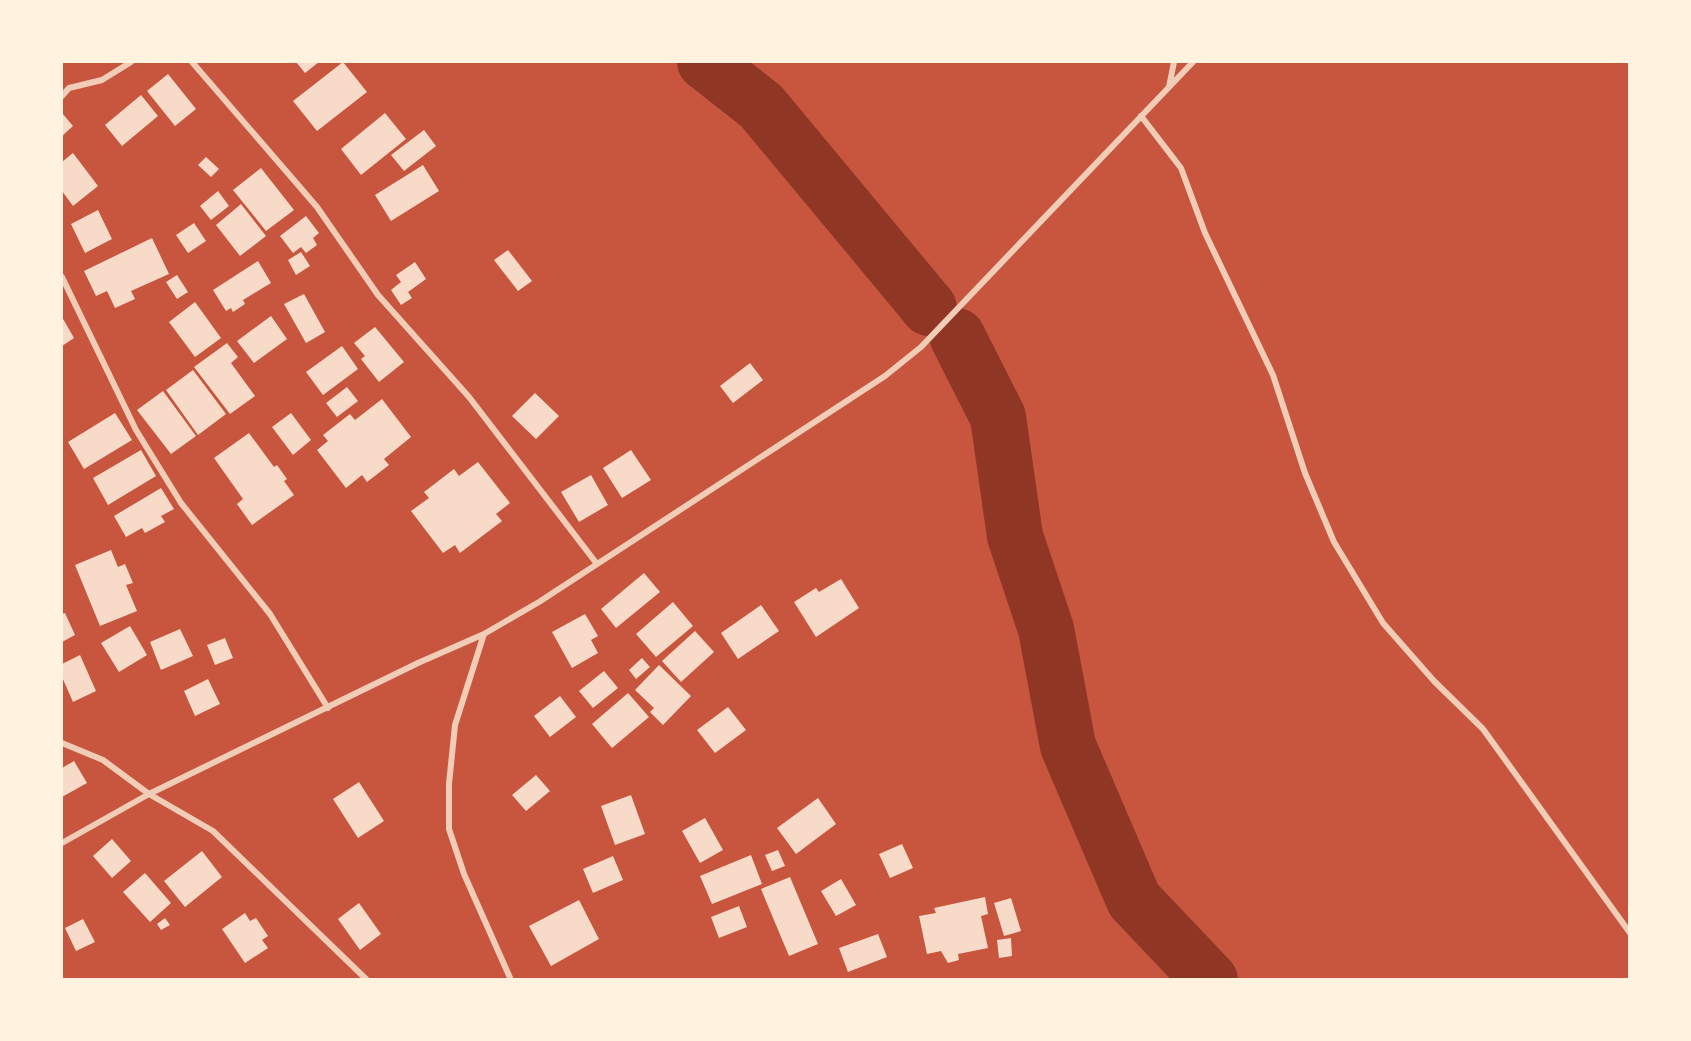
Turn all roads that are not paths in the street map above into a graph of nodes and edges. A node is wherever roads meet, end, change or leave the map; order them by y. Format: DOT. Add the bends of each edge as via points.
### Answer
graph roads {
  1 [pos="131,62"];
  2 [pos="192,62"];
  3 [pos="1174,62"];
  4 [pos="1194,62"];
  5 [pos="1169,87"];
  6 [pos="62,96"];
  7 [pos="1141,116"];
  8 [pos="62,277"];
  9 [pos="597,564"];
  10 [pos="484,634"];
  11 [pos="328,708"];
  12 [pos="62,743"];
  13 [pos="148,794"];
  14 [pos="62,843"];
  15 [pos="1629,933"];
  16 [pos="367,980"];
  17 [pos="511,980"];
  1 -- 6 [label="street" via="102,80 69,88"];
  2 -- 9 [label="street" via="317,207 378,294 469,397"];
  3 -- 5 [label="street"];
  4 -- 5 [label="street"];
  5 -- 7 [label="street"];
  7 -- 9 [label="street" via="921,347 875,382"];
  7 -- 15 [label="street" via="1181,168 1205,233 1273,375 1305,473 1334,542 1383,622 1483,729"];
  8 -- 11 [label="street" via="136,430 181,503 270,614"];
  9 -- 10 [label="street"];
  10 -- 11 [label="street"];
  10 -- 17 [label="street" via="455,725 449,829 464,874"];
  11 -- 13 [label="street"];
  12 -- 13 [label="street" via="103,760"];
  13 -- 14 [label="street"];
  13 -- 16 [label="street" via="213,831"];
}
